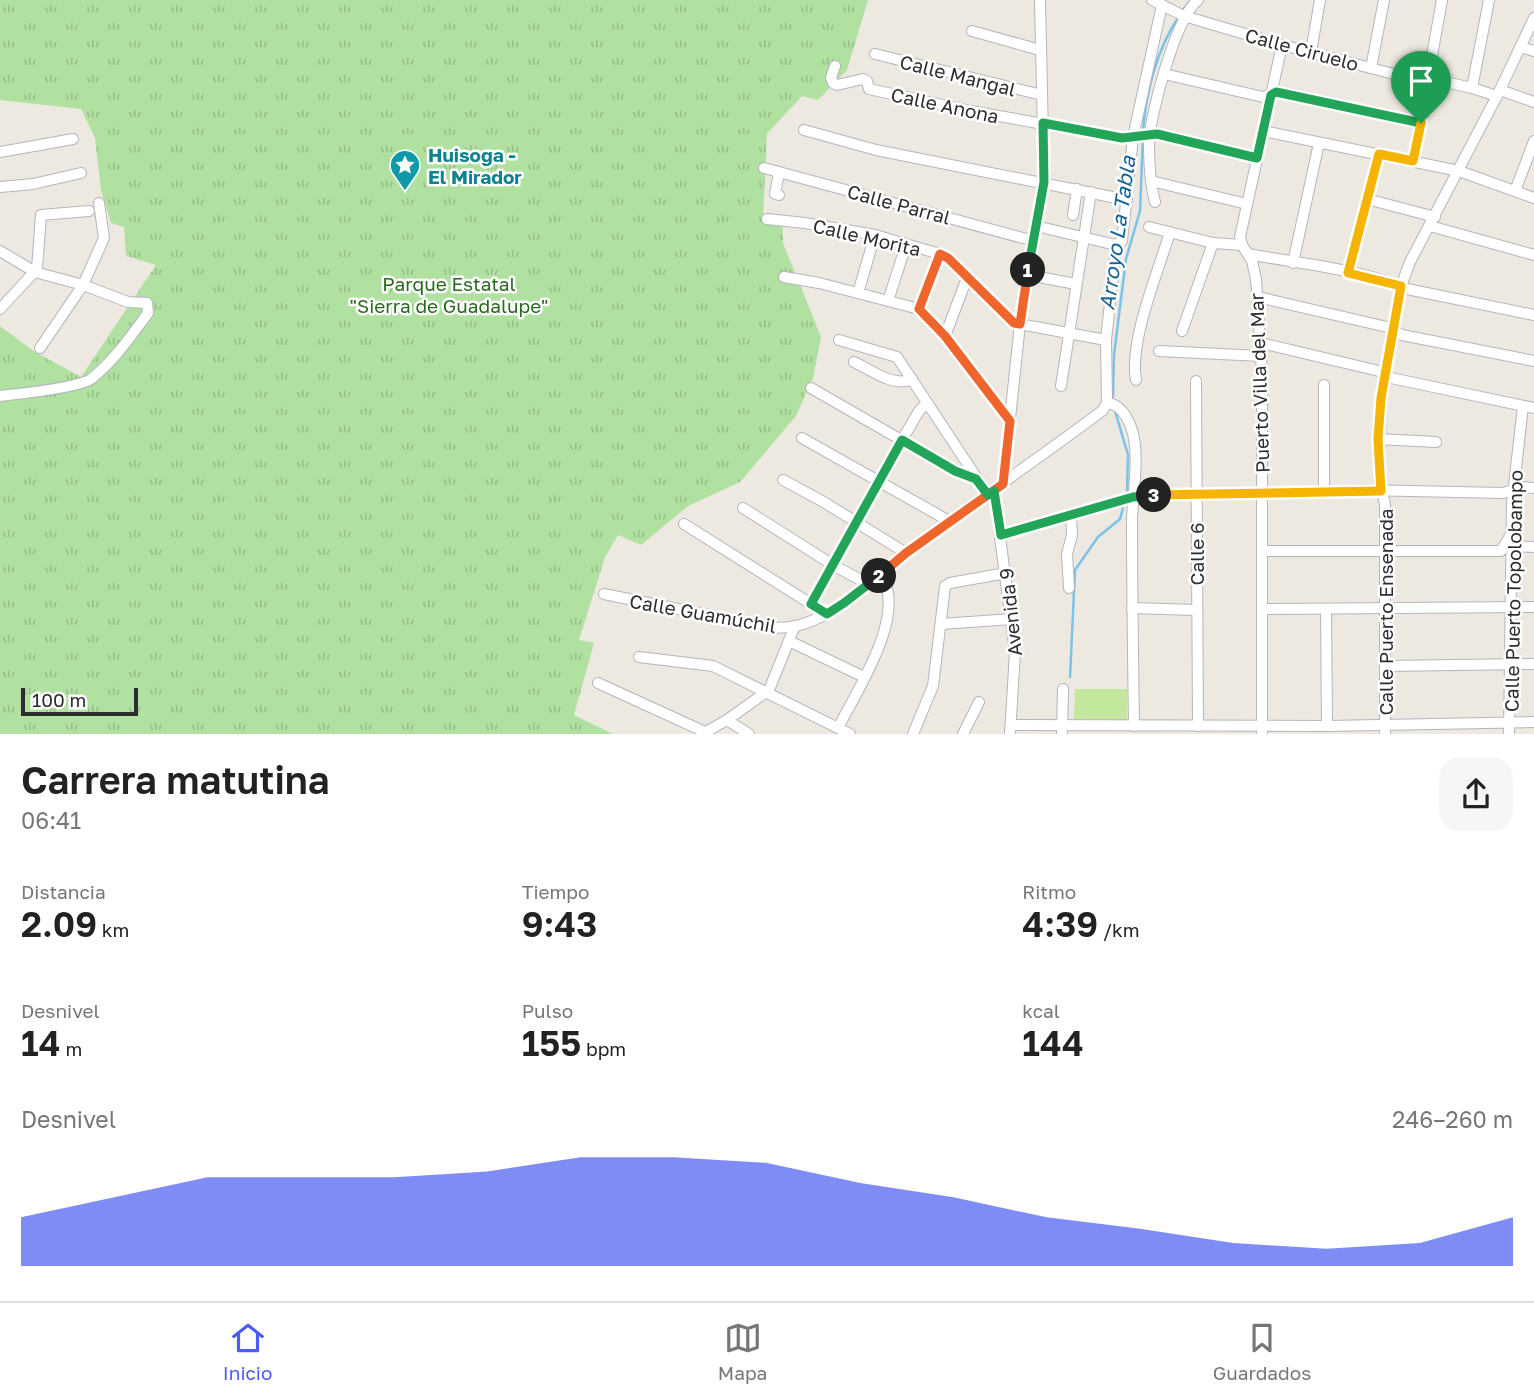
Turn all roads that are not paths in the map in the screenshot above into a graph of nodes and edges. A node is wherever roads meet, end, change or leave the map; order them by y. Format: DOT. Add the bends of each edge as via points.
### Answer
graph roads {
  1 [pos="1040,0"];
  2 [pos="1181,0"];
  3 [pos="1198,0"];
  4 [pos="1320,0"];
  5 [pos="1384,0"];
  6 [pos="1442,0"];
  7 [pos="1489,0"];
  8 [pos="1171,10"];
  9 [pos="1534,18"];
  10 [pos="972,31"];
  11 [pos="1282,45"];
  12 [pos="1520,47"];
  13 [pos="1040,50"];
  14 [pos="1534,51"];
  15 [pos="1311,52"];
  16 [pos="874,54"];
  17 [pos="835,66"];
  18 [pos="1371,68"];
  19 [pos="1164,74"];
  20 [pos="1427,81"];
  21 [pos="1472,88"];
  22 [pos="1498,93"];
  23 [pos="1042,95"];
  24 [pos="1271,95"];
  25 [pos="1534,102"];
  26 [pos="1043,123"];
  27 [pos="1421,123"];
  28 [pos="804,130"];
  29 [pos="1264,131"];
  30 [pos="1141,136"];
  31 [pos="73,139"];
  32 [pos="1319,143"];
  33 [pos="1533,146"];
  34 [pos="0,152"];
  35 [pos="1379,154"];
  36 [pos="1257,158"];
  37 [pos="1413,161"];
  38 [pos="764,168"];
  39 [pos="1458,171"];
  40 [pos="779,172"];
  41 [pos="81,173"];
  42 [pos="1151,181"];
  43 [pos="1044,182"];
  44 [pos="0,187"];
  45 [pos="1077,189"];
  46 [pos="1515,191"];
  47 [pos="1091,192"];
  48 [pos="779,195"];
  49 [pos="1534,198"];
  50 [pos="1367,199"];
  51 [pos="1127,200"];
  52 [pos="1155,202"];
  53 [pos="99,203"];
  54 [pos="1247,204"];
  55 [pos="89,211"];
  56 [pos="1073,215"];
  57 [pos="767,219"];
  58 [pos="1432,221"];
  59 [pos="1036,226"];
  60 [pos="1149,227"];
  61 [pos="1170,232"];
  62 [pos="875,235"];
  63 [pos="1083,238"];
  64 [pos="1034,241"];
  65 [pos="1213,243"];
  66 [pos="1116,245"];
  67 [pos="906,246"];
  68 [pos="1245,249"];
  69 [pos="0,251"];
  70 [pos="940,254"];
  71 [pos="1534,255"];
  72 [pos="1293,263"];
  73 [pos="35,272"];
  74 [pos="1348,273"];
  75 [pos="1028,275"];
  76 [pos="784,277"];
  77 [pos="967,278"];
  78 [pos="1076,284"];
  79 [pos="83,285"];
  80 [pos="1401,286"];
  81 [pos="858,293"];
  82 [pos="1258,297"];
  83 [pos="888,301"];
  84 [pos="0,309"];
  85 [pos="919,309"];
  86 [pos="1534,315"];
  87 [pos="1020,324"];
  88 [pos="1393,330"];
  89 [pos="1182,331"];
  90 [pos="1069,332"];
  91 [pos="945,336"];
  92 [pos="839,340"];
  93 [pos="1107,340"];
  94 [pos="1261,343"];
  95 [pos="40,348"];
  96 [pos="1159,351"];
  97 [pos="1261,356"];
  98 [pos="1534,361"];
  99 [pos="854,362"];
  100 [pos="1384,374"];
  101 [pos="912,379"];
  102 [pos="1136,380"];
  103 [pos="1196,381"];
  104 [pos="1061,386"];
  105 [pos="1324,386"];
  106 [pos="811,388"];
  107 [pos="0,396"];
  108 [pos="927,402"];
  109 [pos="1107,403"];
  110 [pos="1528,407"];
  111 [pos="1010,421"];
  112 [pos="802,438"];
  113 [pos="1378,439"];
  114 [pos="902,440"];
  115 [pos="1436,442"];
  116 [pos="976,479"];
  117 [pos="783,480"];
  118 [pos="879,482"];
  119 [pos="1534,488"];
  120 [pos="1513,489"];
  121 [pos="995,490"];
  122 [pos="1381,491"];
  123 [pos="1262,493"];
  124 [pos="1324,493"];
  125 [pos="1196,495"];
  126 [pos="1133,497"];
  127 [pos="743,508"];
  128 [pos="1071,517"];
  129 [pos="949,522"];
  130 [pos="684,524"];
  131 [pos="857,524"];
  132 [pos="1512,531"];
  133 [pos="1001,535"];
  134 [pos="1512,545"];
  135 [pos="1534,547"];
  136 [pos="1262,551"];
  137 [pos="1386,551"];
  138 [pos="906,553"];
  139 [pos="833,565"];
  140 [pos="1006,573"];
  141 [pos="881,574"];
  142 [pos="868,584"];
  143 [pos="1069,588"];
  144 [pos="604,594"];
  145 [pos="811,604"];
  146 [pos="1510,607"];
  147 [pos="1534,607"];
  148 [pos="1132,608"];
  149 [pos="1385,608"];
  150 [pos="1262,609"];
  151 [pos="1326,609"];
  152 [pos="1196,610"];
  153 [pos="827,614"];
  154 [pos="1012,619"];
  155 [pos="942,624"];
  156 [pos="794,628"];
  157 [pos="789,641"];
  158 [pos="639,657"];
  159 [pos="1534,664"];
  160 [pos="1509,665"];
  161 [pos="1385,666"];
  162 [pos="864,677"];
  163 [pos="598,682"];
  164 [pos="1063,689"];
  165 [pos="767,691"];
  166 [pos="979,702"];
  167 [pos="727,720"];
  168 [pos="1534,722"];
  169 [pos="1134,726"];
  170 [pos="1198,726"];
  171 [pos="1327,726"];
  172 [pos="838,728"];
  173 [pos="1509,728"];
  174 [pos="1010,729"];
  175 [pos="1385,729"];
  176 [pos="1062,730"];
  177 [pos="1095,730"];
  178 [pos="1262,730"];
  179 [pos="703,733"];
  180 [pos="749,734"];
  181 [pos="850,734"];
  182 [pos="913,734"];
  183 [pos="964,734"];
  1 -- 13 [label="street"];
  2 -- 8 [label="street"];
  3 -- 8 [label="street"];
  4 -- 15 [label="street"];
  5 -- 18 [label="street"];
  6 -- 20 [label="street"];
  7 -- 21 [label="street"];
  8 -- 11 [label="street, Calle Ciruelo"];
  8 -- 19 [label="street"];
  8 -- 30 [label="street"];
  9 -- 12 [label="street, Calle Puerto Ensenada"];
  10 -- 13 [label="street"];
  11 -- 15 [label="street, Calle Ciruelo"];
  11 -- 24 [label="street"];
  12 -- 14 [label="street"];
  12 -- 22 [label="street, Calle Puerto Ensenada"];
  13 -- 23 [label="street"];
  15 -- 18 [label="street, Calle Ciruelo"];
  16 -- 23 [label="street, Calle Mangal"];
  17 -- 26 [label="street, Calle Anona" via="831,78 835,85 863,79 873,92"];
  18 -- 20 [label="street, Calle Ciruelo"];
  19 -- 24 [label="street" via="1263,97"];
  19 -- 30 [label="street"];
  20 -- 21 [label="street, Calle Ciruelo"];
  20 -- 27 [label="street"];
  21 -- 22 [label="street, Calle Ciruelo"];
  22 -- 25 [label="street, Calle Ciruelo"];
  22 -- 39 [label="street, Calle Puerto Ensenada"];
  23 -- 26 [label="street"];
  24 -- 27 [label="street" via="1282,92"];
  24 -- 29 [label="street"];
  26 -- 30 [label="street" via="1122,138"];
  26 -- 43 [label="street"];
  27 -- 37 [label="street"];
  28 -- 43 [label="street" via="876,150"];
  29 -- 32 [label="street"];
  29 -- 36 [label="street"];
  30 -- 36 [label="street" via="1168,136"];
  30 -- 42 [label="street"];
  30 -- 51 [label="street"];
  31 -- 34 [label="street"];
  32 -- 35 [label="street"];
  32 -- 72 [label="street"];
  33 -- 46 [label="street"];
  35 -- 37 [label="street"];
  35 -- 50 [label="street"];
  36 -- 54 [label="street"];
  37 -- 39 [label="street"];
  38 -- 40 [label="street, Calle Parral"];
  39 -- 46 [label="street"];
  39 -- 58 [label="street, Calle Puerto Ensenada"];
  40 -- 48 [label="street" via="774,191"];
  40 -- 64 [label="street, Calle Parral"];
  41 -- 44 [label="street"];
  42 -- 52 [label="street"];
  42 -- 54 [label="street"];
  43 -- 45 [label="street"];
  43 -- 59 [label="street"];
  45 -- 47 [label="street"];
  45 -- 56 [label="street"];
  46 -- 49 [label="street"];
  47 -- 51 [label="street"];
  47 -- 63 [label="street"];
  50 -- 58 [label="street"];
  50 -- 74 [label="street"];
  51 -- 66 [label="street" via="1122,242"];
  53 -- 79 [label="street" via="104,238"];
  54 -- 68 [label="street" via="1240,237"];
  55 -- 73 [label="street" via="41,215"];
  57 -- 62 [label="street, Calle Morita"];
  58 -- 71 [label="street"];
  58 -- 80 [label="street, Calle Puerto Ensenada"];
  59 -- 63 [label="street"];
  59 -- 64 [label="street"];
  60 -- 61 [label="street"];
  61 -- 65 [label="street"];
  61 -- 102 [label="street" via="1137,343"];
  62 -- 67 [label="street, Calle Morita"];
  62 -- 81 [label="street"];
  63 -- 66 [label="street"];
  63 -- 78 [label="street"];
  64 -- 75 [label="street"];
  65 -- 68 [label="street"];
  65 -- 89 [label="street"];
  66 -- 93 [label="street"];
  67 -- 70 [label="street, Calle Morita"];
  67 -- 83 [label="street"];
  68 -- 72 [label="street"];
  68 -- 82 [label="street, Puerto Villa del Mar" via="1255,270"];
  69 -- 73 [label="street"];
  70 -- 77 [label="street, Calle Morita"];
  70 -- 85 [label="street"];
  72 -- 74 [label="street"];
  73 -- 79 [label="street"];
  73 -- 84 [label="street"];
  74 -- 80 [label="street"];
  75 -- 78 [label="street"];
  75 -- 87 [label="street"];
  76 -- 81 [label="street"];
  77 -- 87 [label="street, Calle Morita" via="1010,320"];
  77 -- 91 [label="street"];
  78 -- 90 [label="street"];
  79 -- 95 [label="street"];
  79 -- 107 [label="street" via="128,302 147,303 148,313 122,348 90,379"];
  80 -- 86 [label="street"];
  80 -- 88 [label="street, Calle Puerto Ensenada"];
  81 -- 83 [label="street"];
  82 -- 88 [label="street"];
  82 -- 94 [label="street, Puerto Villa del Mar"];
  83 -- 85 [label="street"];
  85 -- 91 [label="street"];
  87 -- 90 [label="street, Calle Morita"];
  87 -- 111 [label="street"];
  88 -- 98 [label="street"];
  88 -- 100 [label="street, Calle Puerto Ensenada"];
  90 -- 93 [label="street, Calle Morita"];
  90 -- 104 [label="street"];
  91 -- 111 [label="street"];
  92 -- 101 [label="street" via="894,354"];
  93 -- 109 [label="street"];
  94 -- 97 [label="street, Puerto Villa del Mar"];
  94 -- 100 [label="street"];
  96 -- 97 [label="street"];
  97 -- 123 [label="street, Puerto Villa del Mar"];
  99 -- 101 [label="street" via="897,382"];
  100 -- 110 [label="street"];
  100 -- 113 [label="street, Calle Puerto Ensenada"];
  101 -- 108 [label="street"];
  103 -- 125 [label="street, Calle 6"];
  105 -- 124 [label="street"];
  106 -- 114 [label="street"];
  108 -- 114 [label="street"];
  108 -- 116 [label="street"];
  109 -- 121 [label="street, Calle Guamúchil"];
  109 -- 126 [label="street" via="1117,407 1130,425 1135,447"];
  110 -- 120 [label="street, Calle Puerto Topolobampo"];
  111 -- 121 [label="street"];
  112 -- 118 [label="street"];
  113 -- 115 [label="street"];
  113 -- 122 [label="street, Calle Puerto Ensenada"];
  114 -- 116 [label="street"];
  114 -- 118 [label="street"];
  116 -- 121 [label="street"];
  117 -- 131 [label="street"];
  118 -- 129 [label="street"];
  118 -- 131 [label="street"];
  119 -- 120 [label="street"];
  120 -- 122 [label="street" via="1503,493"];
  120 -- 132 [label="street, Calle Puerto Topolobampo"];
  121 -- 129 [label="street, Calle Guamúchil"];
  121 -- 133 [label="street, Avenida 9"];
  122 -- 124 [label="street"];
  122 -- 137 [label="street, Calle Puerto Ensenada"];
  123 -- 124 [label="street"];
  123 -- 125 [label="street"];
  123 -- 136 [label="street, Puerto Villa del Mar"];
  125 -- 126 [label="street"];
  125 -- 152 [label="street, Calle 6"];
  126 -- 128 [label="street"];
  126 -- 148 [label="street"];
  127 -- 139 [label="street"];
  128 -- 133 [label="street"];
  128 -- 143 [label="street"];
  129 -- 138 [label="street, Calle Guamúchil"];
  130 -- 145 [label="street"];
  131 -- 138 [label="street"];
  131 -- 139 [label="street"];
  132 -- 134 [label="street, Calle Puerto Topolobampo"];
  132 -- 137 [label="street" via="1501,551"];
  133 -- 140 [label="street, Avenida 9"];
  134 -- 135 [label="street"];
  134 -- 146 [label="street, Calle Puerto Topolobampo"];
  136 -- 137 [label="street"];
  136 -- 150 [label="street, Puerto Villa del Mar"];
  137 -- 149 [label="street, Calle Puerto Ensenada"];
  138 -- 141 [label="street, Calle Guamúchil"];
  139 -- 142 [label="street"];
  139 -- 145 [label="street"];
  140 -- 154 [label="street, Avenida 9"];
  140 -- 155 [label="street" via="946,585"];
  141 -- 142 [label="street, Calle Guamúchil"];
  141 -- 162 [label="street" via="888,589 889,618"];
  142 -- 153 [label="street, Calle Guamúchil"];
  144 -- 156 [label="street, Calle Guamúchil" via="767,627"];
  145 -- 153 [label="street"];
  146 -- 147 [label="street"];
  146 -- 149 [label="street"];
  146 -- 160 [label="street, Calle Puerto Topolobampo"];
  148 -- 152 [label="street"];
  148 -- 169 [label="street"];
  149 -- 151 [label="street"];
  149 -- 161 [label="street, Calle Puerto Ensenada"];
  150 -- 151 [label="street"];
  150 -- 178 [label="street, Puerto Villa del Mar"];
  151 -- 171 [label="street"];
  152 -- 170 [label="street, Calle 6"];
  153 -- 156 [label="street, Calle Guamúchil"];
  154 -- 155 [label="street"];
  154 -- 174 [label="street, Avenida 9" via="1016,672"];
  155 -- 182 [label="street" via="933,686"];
  156 -- 157 [label="street"];
  157 -- 162 [label="street"];
  157 -- 165 [label="street"];
  158 -- 165 [label="street" via="706,664"];
  159 -- 160 [label="street"];
  160 -- 161 [label="street"];
  160 -- 173 [label="street, Calle Puerto Topolobampo"];
  161 -- 175 [label="street, Calle Puerto Ensenada"];
  162 -- 172 [label="street"];
  163 -- 179 [label="street"];
  164 -- 176 [label="street"];
  165 -- 167 [label="street"];
  165 -- 172 [label="street"];
  166 -- 183 [label="street"];
  167 -- 179 [label="street"];
  167 -- 180 [label="street"];
  168 -- 173 [label="street"];
  169 -- 170 [label="street"];
  169 -- 177 [label="street"];
  170 -- 178 [label="street"];
  171 -- 175 [label="street"];
  171 -- 178 [label="street"];
  172 -- 181 [label="street"];
  173 -- 175 [label="street"];
  174 -- 176 [label="street"];
  176 -- 177 [label="street"];
}
